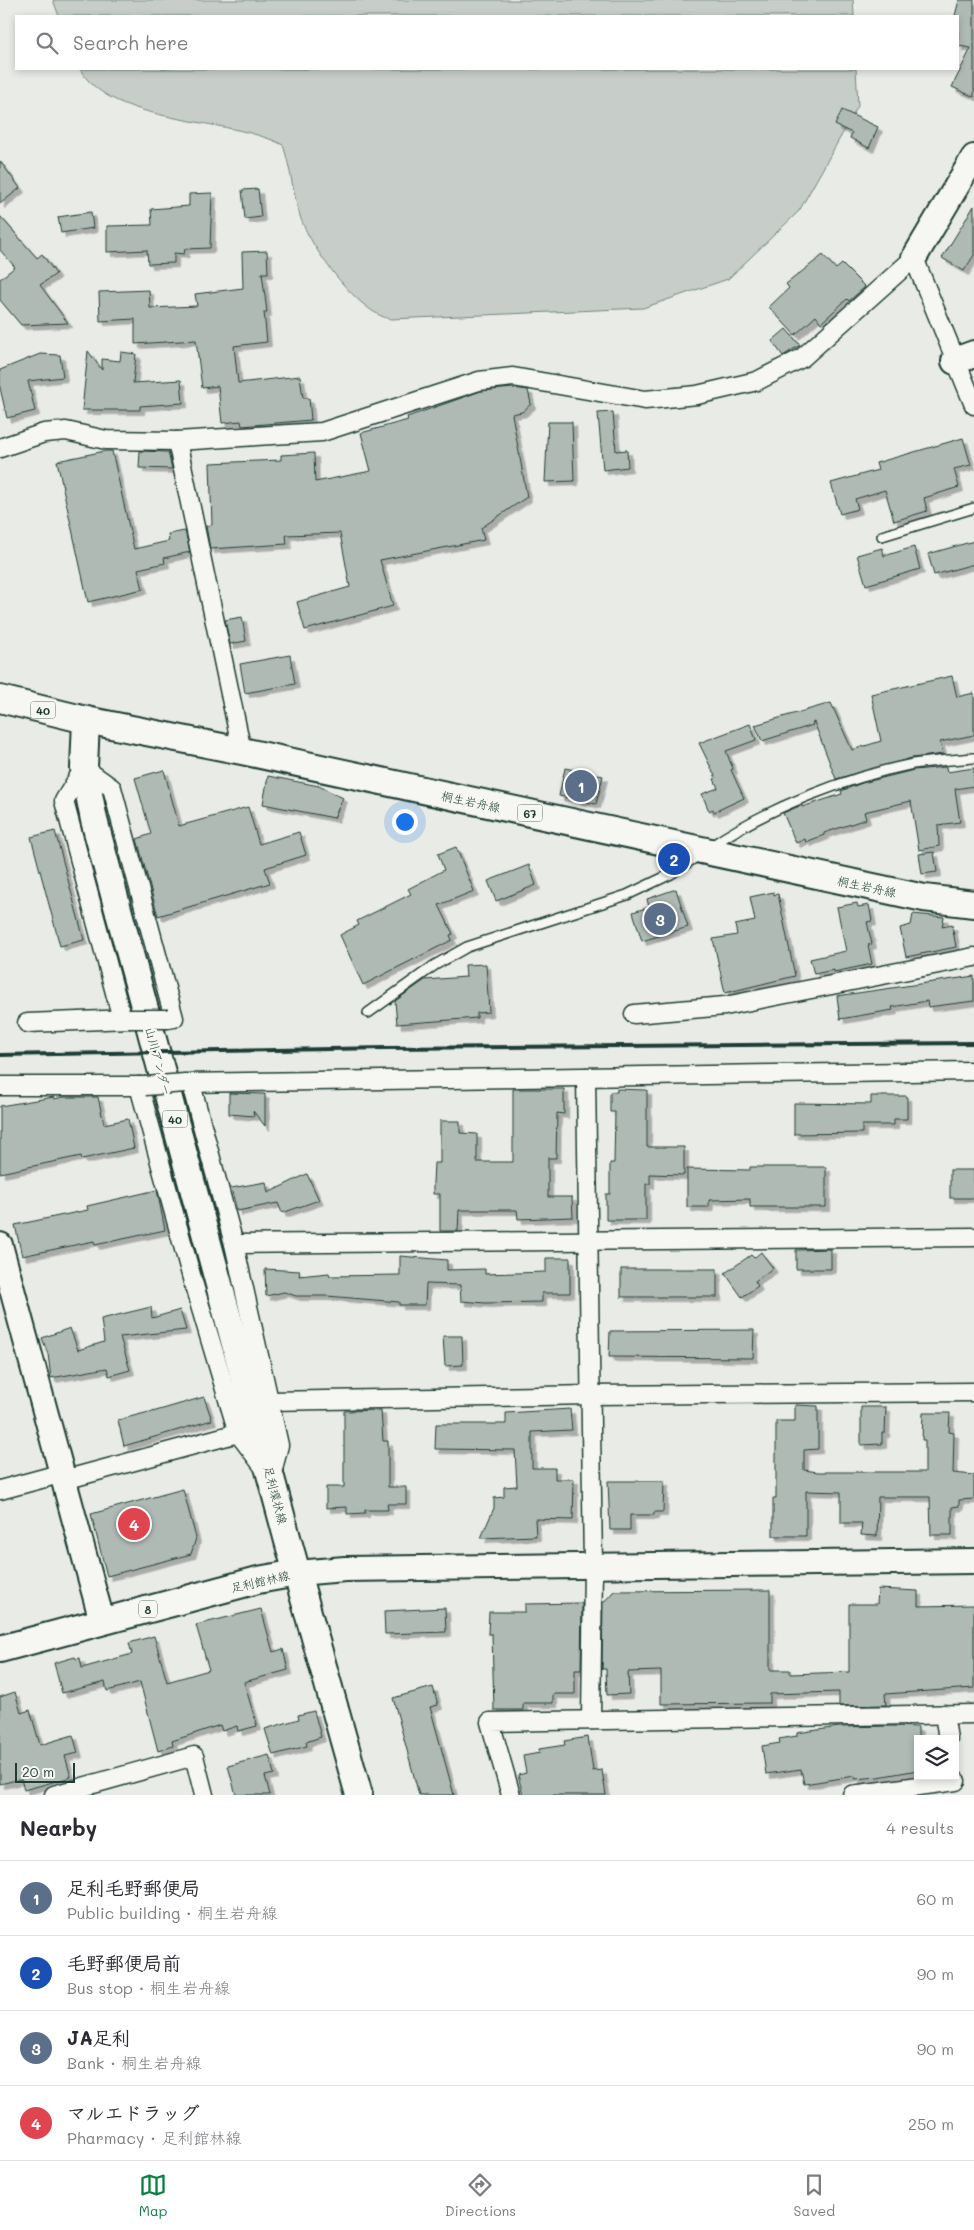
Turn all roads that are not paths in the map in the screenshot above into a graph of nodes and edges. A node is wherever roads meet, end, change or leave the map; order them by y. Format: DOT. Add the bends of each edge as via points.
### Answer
graph roads {
  1 [pos="974,157"];
  2 [pos="914,258"];
  3 [pos="964,357"];
  4 [pos="974,405"];
  5 [pos="177,441"];
  6 [pos="0,448"];
  7 [pos="974,508"];
  8 [pos="882,536"];
  9 [pos="0,700"];
  10 [pos="86,720"];
  11 [pos="242,752"];
  12 [pos="974,758"];
  13 [pos="84,768"];
  14 [pos="704,851"];
  15 [pos="974,904"];
  16 [pos="974,957"];
  17 [pos="368,1013"];
  18 [pos="634,1014"];
  19 [pos="126,1019"];
  20 [pos="27,1024"];
  21 [pos="974,1071"];
  22 [pos="586,1077"];
  23 [pos="188,1084"];
  24 [pos="0,1086"];
  25 [pos="142,1086"];
  26 [pos="974,1237"];
  27 [pos="589,1242"];
  28 [pos="234,1244"];
  29 [pos="0,1245"];
  30 [pos="974,1392"];
  31 [pos="591,1395"];
  32 [pos="254,1417"];
  33 [pos="64,1477"];
  34 [pos="0,1490"];
  35 [pos="974,1561"];
  36 [pos="593,1566"];
  37 [pos="297,1573"];
  38 [pos="102,1621"];
  39 [pos="0,1649"];
  40 [pos="944,1714"];
  41 [pos="974,1714"];
  42 [pos="591,1720"];
  43 [pos="947,1735"];
  44 [pos="956,1784"];
  45 [pos="54,1795"];
  46 [pos="204,1795"];
  47 [pos="359,1795"];
  48 [pos="511,1795"];
  49 [pos="852,1795"];
  1 -- 2 [label="street"];
  2 -- 3 [label="street"];
  2 -- 5 [label="street" via="802,358 757,381 697,395 645,400 513,377 480,381 322,432"];
  3 -- 4 [label="street"];
  5 -- 6 [label="street" via="106,440 66,431 44,433"];
  5 -- 11 [label="street"];
  7 -- 8 [label="lane"];
  9 -- 10 [label="main road, 40"];
  10 -- 11 [label="main road, 桐生岩舟線 / 67"];
  10 -- 13 [label="main road, 40"];
  11 -- 14 [label="main road, 桐生岩舟線 / 67"];
  12 -- 14 [label="lane" via="914,764 869,775 804,798 732,832"];
  13 -- 19 [label="street" via="64,801"];
  13 -- 19 [label="street, bridge" via="112,788 174,1018"];
  13 -- 32 [label="main road, 山川アンダー / 40" via="94,820"];
  14 -- 15 [label="main road, 桐生岩舟線 / 67" via="924,898"];
  14 -- 17 [label="lane" via="670,874 627,895 467,947 435,965"];
  16 -- 18 [label="street" via="725,1006"];
  19 -- 20 [label="street"];
  21 -- 22 [label="street"];
  22 -- 23 [label="street"];
  22 -- 27 [label="street"];
  23 -- 25 [label="street, bridge"];
  23 -- 28 [label="street"];
  24 -- 25 [label="street"];
  25 -- 32 [label="street" via="193,1282"];
  26 -- 27 [label="street"];
  27 -- 28 [label="street"];
  27 -- 31 [label="street"];
  28 -- 32 [label="street"];
  29 -- 33 [label="street"];
  30 -- 31 [label="street"];
  31 -- 32 [label="street"];
  31 -- 36 [label="street"];
  32 -- 33 [label="street"];
  32 -- 37 [label="main road, 足利環状線 / 40"];
  33 -- 34 [label="street"];
  33 -- 38 [label="street"];
  35 -- 36 [label="street"];
  36 -- 37 [label="street" via="345,1569"];
  36 -- 42 [label="street"];
  37 -- 38 [label="main road, 足利館林線 / 8" via="258,1580"];
  37 -- 47 [label="main road, 足利館林線"];
  38 -- 39 [label="main road, 足利館林線 / 8"];
  40 -- 41 [label="street"];
  40 -- 42 [label="street"];
  40 -- 43 [label="street"];
  42 -- 48 [label="street" via="490,1722"];
  44 -- 49 [label="street"];
  45 -- 46 [label="street" via="194,1756"];
}
